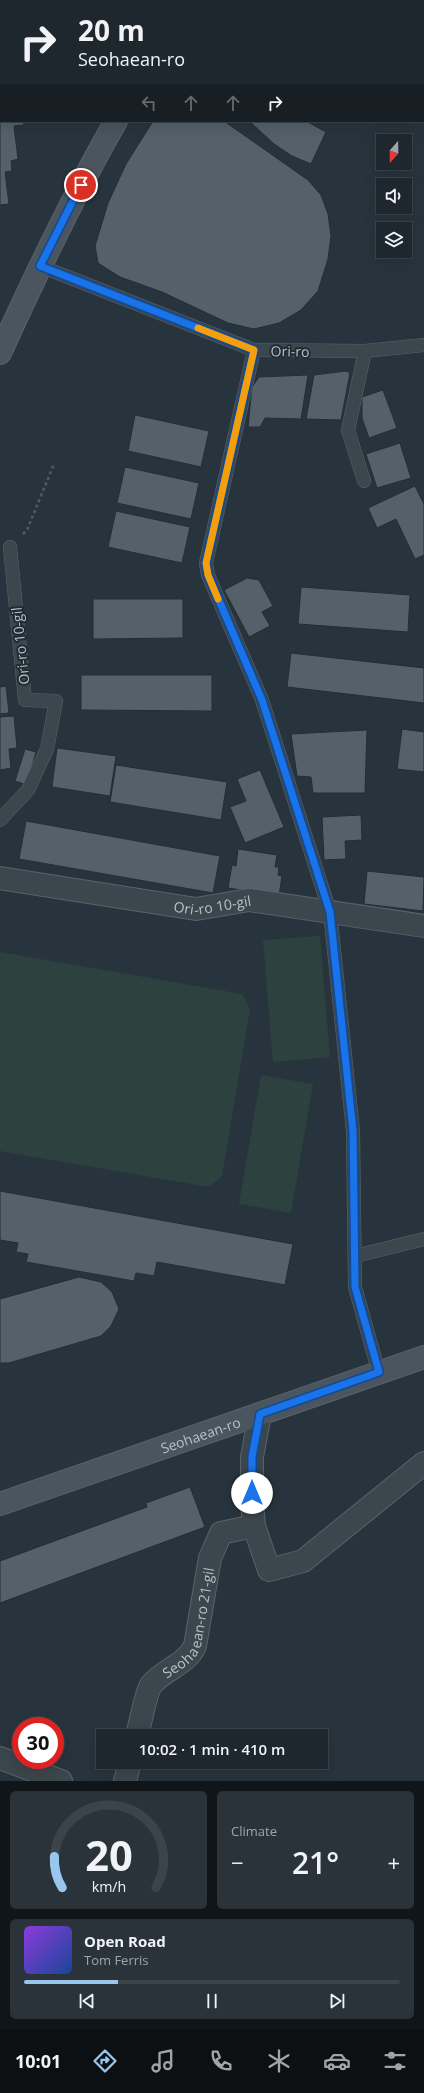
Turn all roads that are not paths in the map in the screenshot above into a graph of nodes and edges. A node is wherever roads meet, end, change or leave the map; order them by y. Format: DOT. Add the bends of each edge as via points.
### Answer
graph roads {
  1 [pos="111,122"];
  2 [pos="115,122"];
  3 [pos="104,142"];
  4 [pos="40,266"];
  5 [pos="424,345"];
  6 [pos="254,350"];
  7 [pos="365,351"];
  8 [pos="0,353"];
  9 [pos="364,481"];
  10 [pos="10,547"];
  11 [pos="0,820"];
  12 [pos="0,878"];
  13 [pos="330,912"];
  14 [pos="424,926"];
  15 [pos="424,1239"];
  16 [pos="355,1256"];
  17 [pos="424,1357"];
  18 [pos="379,1372"];
  19 [pos="260,1414"];
  20 [pos="424,1463"];
  21 [pos="0,1504"];
  22 [pos="254,1526"];
  23 [pos="139,1729"];
  24 [pos="0,1758"];
  25 [pos="128,1769"];
  26 [pos="61,1781"];
  27 [pos="125,1781"];
  1 -- 3 [label="lane"];
  2 -- 3 [label="main road"];
  3 -- 4 [label="main road"];
  4 -- 6 [label="lane, Ori-ro"];
  4 -- 8 [label="main road"];
  5 -- 7 [label="lane, Ori-ro"];
  6 -- 7 [label="lane, Ori-ro"];
  6 -- 13 [label="lane" via="206,563 208,575 262,700"];
  7 -- 9 [label="lane" via="348,430"];
  10 -- 11 [label="lane, Ori-ro 10-gil" via="25,700 56,701 46,749 28,790"];
  12 -- 13 [label="street, Ori-ro 10-gil" via="196,909 249,900"];
  13 -- 14 [label="street, Ori-ro 10-gil"];
  13 -- 16 [label="lane" via="353,1131"];
  15 -- 16 [label="lane"];
  16 -- 18 [label="lane" via="355,1287"];
  17 -- 18 [label="main road, Seohaean-ro"];
  18 -- 19 [label="main road, Seohaean-ro"];
  19 -- 21 [label="main road, Seohaean-ro"];
  19 -- 22 [label="street" via="252,1457"];
  20 -- 22 [label="street" via="303,1561 268,1570"];
  22 -- 23 [label="street, Seohaean-ro 21-gil" via="221,1533 210,1558 195,1646 191,1655 150,1686"];
  24 -- 26 [label="street"];
  25 -- 27 [label="street"];
}
